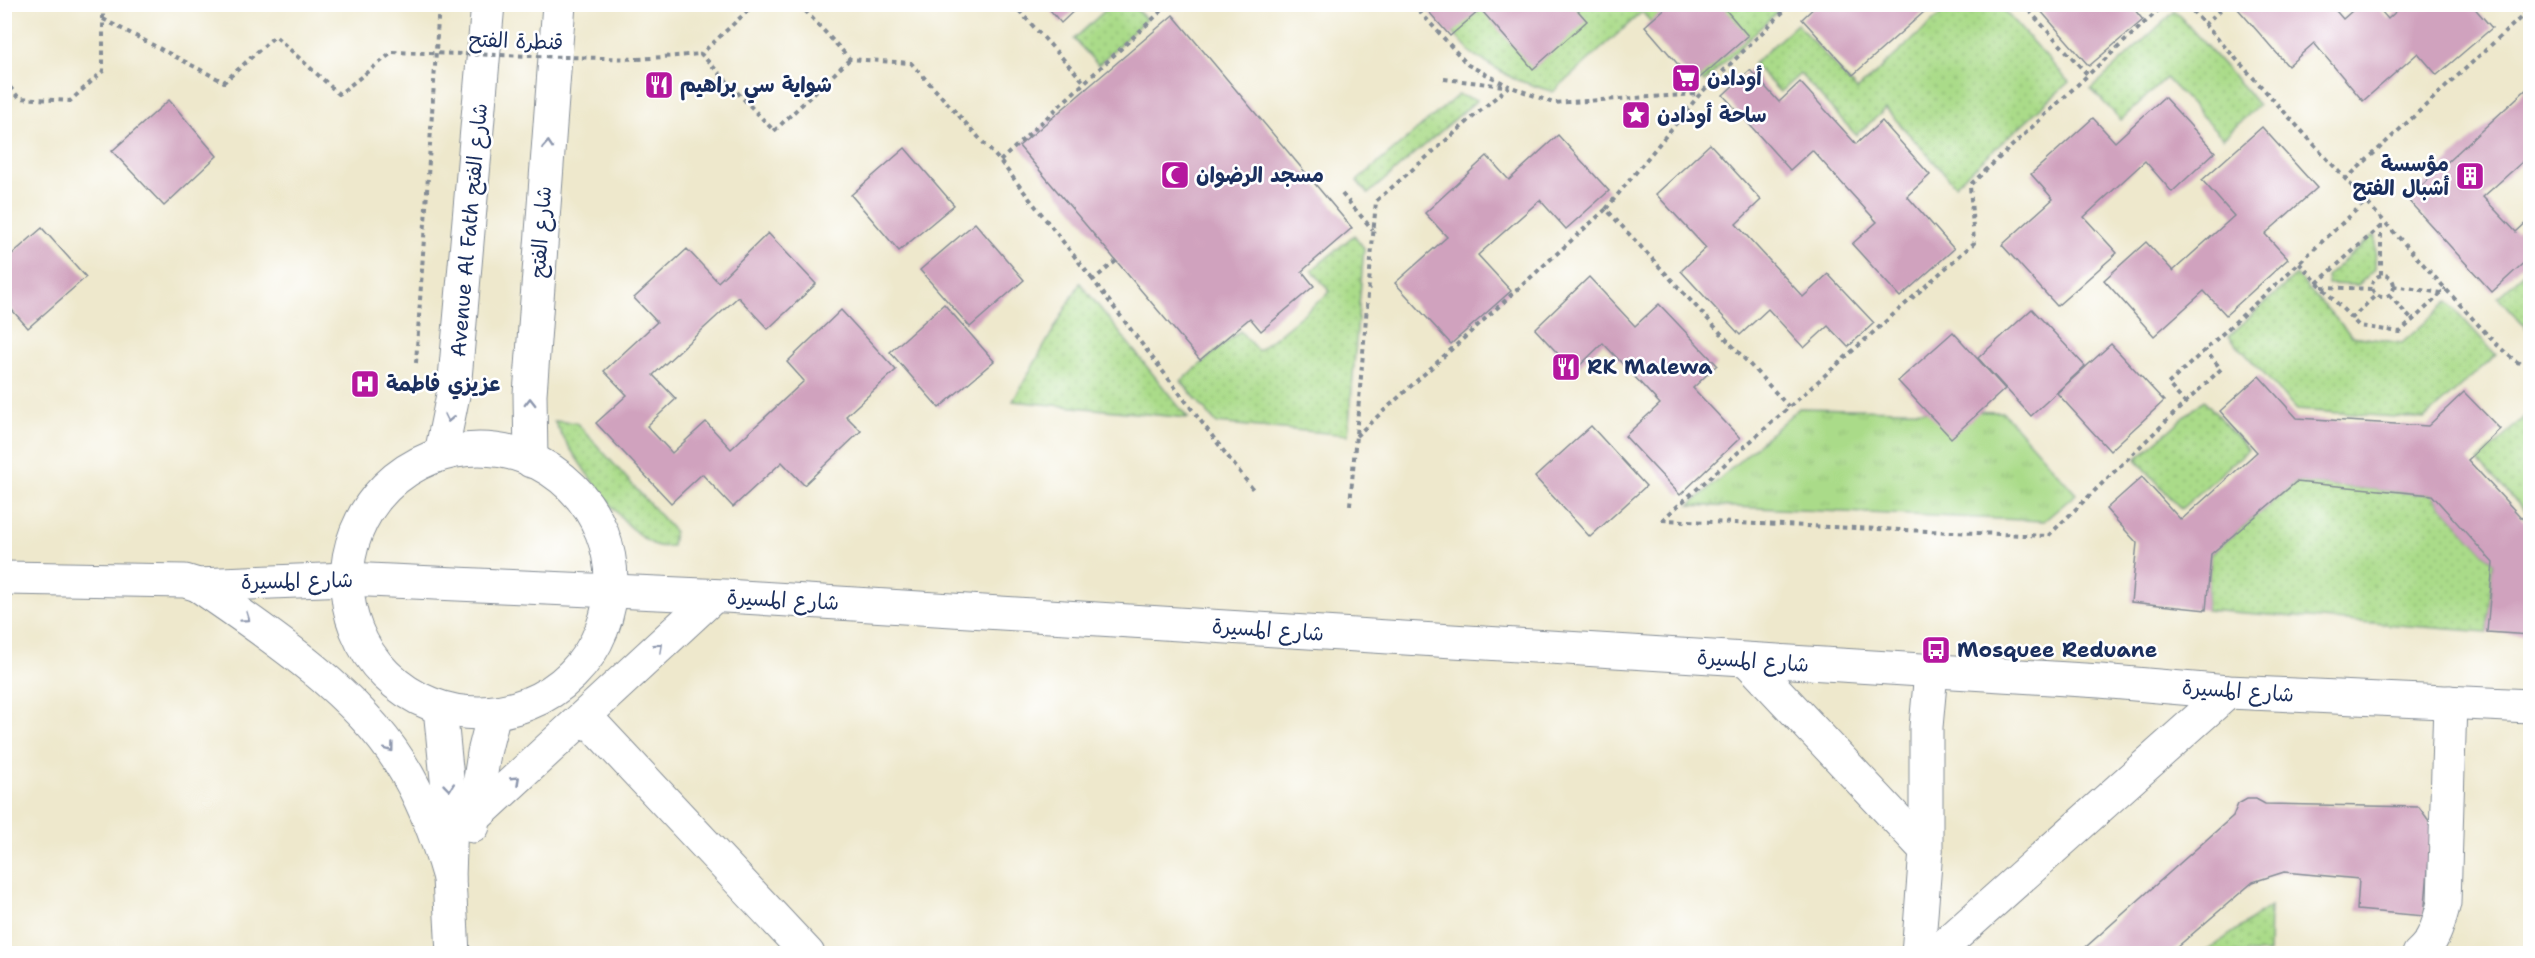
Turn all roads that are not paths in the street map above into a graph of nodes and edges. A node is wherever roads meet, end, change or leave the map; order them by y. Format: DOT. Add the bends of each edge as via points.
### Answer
graph roads {
  1 [pos="488,4"];
  2 [pos="559,4"];
  3 [pos="441,454"];
  4 [pos="531,460"];
  5 [pos="4,578"];
  6 [pos="347,579"];
  7 [pos="198,585"];
  8 [pos="610,591"];
  9 [pos="714,596"];
  10 [pos="1747,660"];
  11 [pos="1931,672"];
  12 [pos="2228,692"];
  13 [pos="2450,702"];
  14 [pos="2530,705"];
  15 [pos="440,708"];
  16 [pos="494,713"];
  17 [pos="585,717"];
  18 [pos="473,819"];
  19 [pos="1926,850"];
  20 [pos="449,878"];
  21 [pos="453,954"];
  22 [pos="460,954"];
  23 [pos="807,954"];
  24 [pos="1918,954"];
  25 [pos="1935,954"];
  26 [pos="2419,954"];
  1 -- 3 [label="street, Avenue Al Fath شارع الفتح, one-way" via="454,390"];
  4 -- 2 [label="street, شارع الفتح, one-way" via="531,384"];
  3 -- 4 [label="street" via="487,449"];
  3 -- 6 [label="street" via="419,463 381,492 356,532"];
  4 -- 8 [label="street" via="575,491 591,513 610,564"];
  5 -- 7 [label="street, شارع المسيرة" via="185,581"];
  6 -- 7 [label="street, شارع المسيرة"];
  6 -- 8 [label="street, شارع المسيرة"];
  6 -- 15 [label="street" via="349,607 372,659 391,680"];
  7 -- 20 [label="street, one-way" via="295,655 380,735 419,795"];
  8 -- 9 [label="street, شارع المسيرة"];
  8 -- 16 [label="street" via="597,641 565,682 543,697"];
  9 -- 10 [label="street, شارع المسيرة"];
  17 -- 9 [label="street, one-way"];
  10 -- 11 [label="street, شارع المسيرة"];
  10 -- 19 [label="street"];
  11 -- 12 [label="street, شارع المسيرة"];
  11 -- 19 [label="street" via="1926,727"];
  12 -- 13 [label="street, شارع المسيرة"];
  12 -- 25 [label="street"];
  13 -- 14 [label="street, شارع المسيرة"];
  13 -- 26 [label="street" via="2444,903 2435,933"];
  15 -- 16 [label="street"];
  15 -- 20 [label="street, one-way" via="451,810"];
  16 -- 18 [label="street"];
  18 -- 17 [label="street, one-way"];
  17 -- 23 [label="street"];
  18 -- 22 [label="street"];
  19 -- 24 [label="street"];
  20 -- 21 [label="street"];
}
